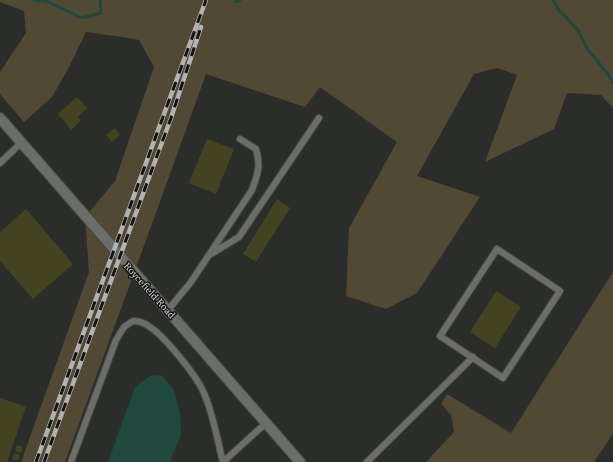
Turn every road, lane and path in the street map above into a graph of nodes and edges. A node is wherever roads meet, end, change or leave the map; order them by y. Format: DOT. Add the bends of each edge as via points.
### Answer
graph roads {
  1 [pos="0,118"];
  2 [pos="319,118"];
  3 [pos="240,139"];
  4 [pos="21,143"];
  5 [pos="0,163"];
  6 [pos="210,254"];
  7 [pos="168,310"];
  8 [pos="473,357"];
  9 [pos="266,423"];
  10 [pos="71,462"];
  11 [pos="223,462"];
  12 [pos="300,462"];
  13 [pos="367,462"];
  1 -- 4 [label="street, Roycefield Road"];
  2 -- 6 [label="lane" via="238,237"];
  3 -- 6 [label="lane" via="256,149 259,173 252,190"];
  4 -- 5 [label="lane"];
  4 -- 7 [label="street, Roycefield Road"];
  6 -- 7 [label="lane"];
  7 -- 9 [label="street, Roycefield Road"];
  8 -- 8 [label="lane" via="504,378 560,291 497,249 440,336"];
  8 -- 13 [label="lane"];
  9 -- 11 [label="lane"];
  9 -- 12 [label="street, Roycefield Road"];
  10 -- 11 [label="lane" via="116,340 124,327 133,321 143,323 156,332 196,379 208,403"];
}
